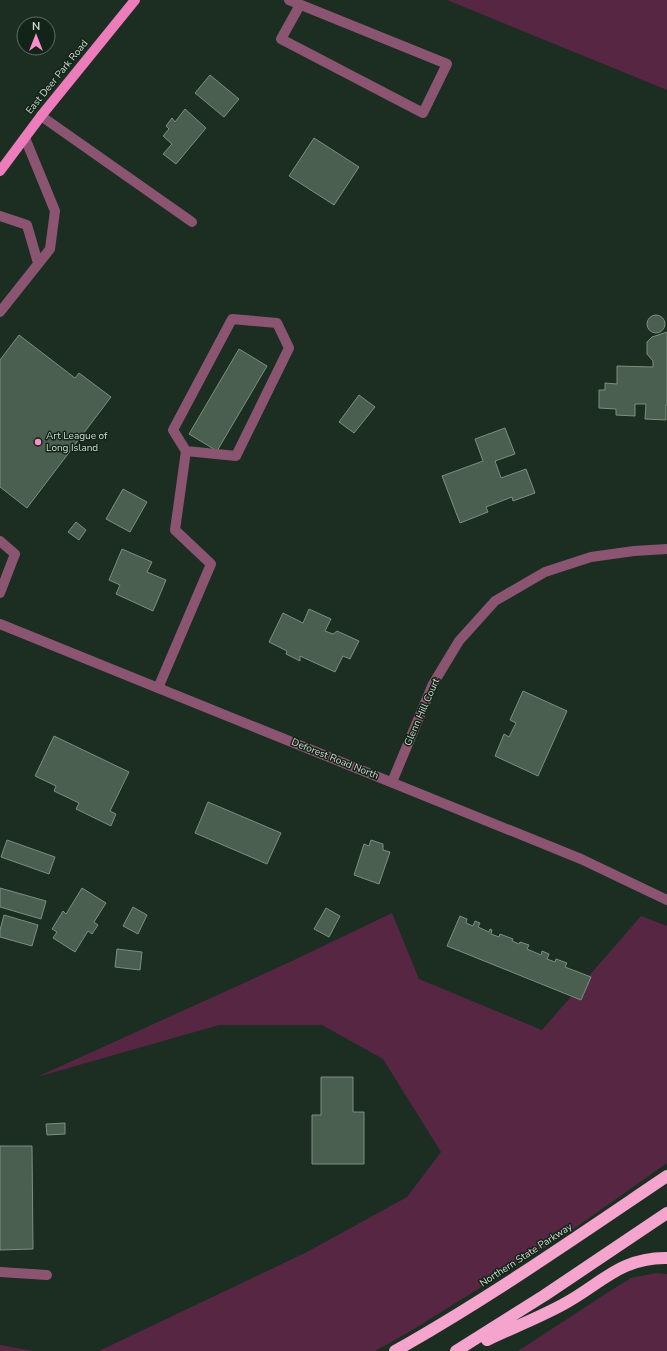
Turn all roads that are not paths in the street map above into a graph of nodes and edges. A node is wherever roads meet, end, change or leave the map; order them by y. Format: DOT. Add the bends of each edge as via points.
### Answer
graph roads {
  1 [pos="135,0"];
  2 [pos="289,0"];
  3 [pos="300,5"];
  4 [pos="41,116"];
  5 [pos="25,138"];
  6 [pos="0,171"];
  7 [pos="0,216"];
  8 [pos="192,222"];
  9 [pos="38,263"];
  10 [pos="0,312"];
  11 [pos="186,451"];
  12 [pos="0,541"];
  13 [pos="667,549"];
  14 [pos="0,592"];
  15 [pos="0,624"];
  16 [pos="158,688"];
  17 [pos="392,782"];
  18 [pos="667,900"];
  19 [pos="667,1176"];
  20 [pos="667,1213"];
  21 [pos="667,1258"];
  22 [pos="0,1272"];
  23 [pos="47,1275"];
  24 [pos="395,1351"];
  25 [pos="456,1351"];
  26 [pos="462,1351"];
  1 -- 4 [label="main road, East Deer Park Road"];
  2 -- 3 [label="street"];
  3 -- 3 [label="street" via="447,64 423,113 281,40"];
  4 -- 5 [label="main road, East Deer Park Road"];
  4 -- 8 [label="street"];
  5 -- 6 [label="main road, East Deer Park Road"];
  5 -- 9 [label="street" via="54,211 50,249"];
  7 -- 9 [label="street" via="27,225"];
  9 -- 10 [label="street"];
  11 -- 11 [label="street" via="172,430 232,319 277,322 289,348 236,456"];
  11 -- 16 [label="street" via="175,530 211,564"];
  12 -- 14 [label="street" via="15,554"];
  13 -- 17 [label="street, Glenn Hill Court" via="634,550 591,558 545,572 495,601 459,640 433,684"];
  15 -- 16 [label="street, Deforest Road North"];
  16 -- 17 [label="street, Deforest Road North"];
  17 -- 18 [label="street, Deforest Road North" via="581,859"];
  19 -- 24 [label="highway, Northern State Parkway" via="468,1307"];
  20 -- 25 [label="highway"];
  21 -- 26 [label="highway" via="650,1258 623,1266 563,1305"];
  22 -- 23 [label="street"];
}
